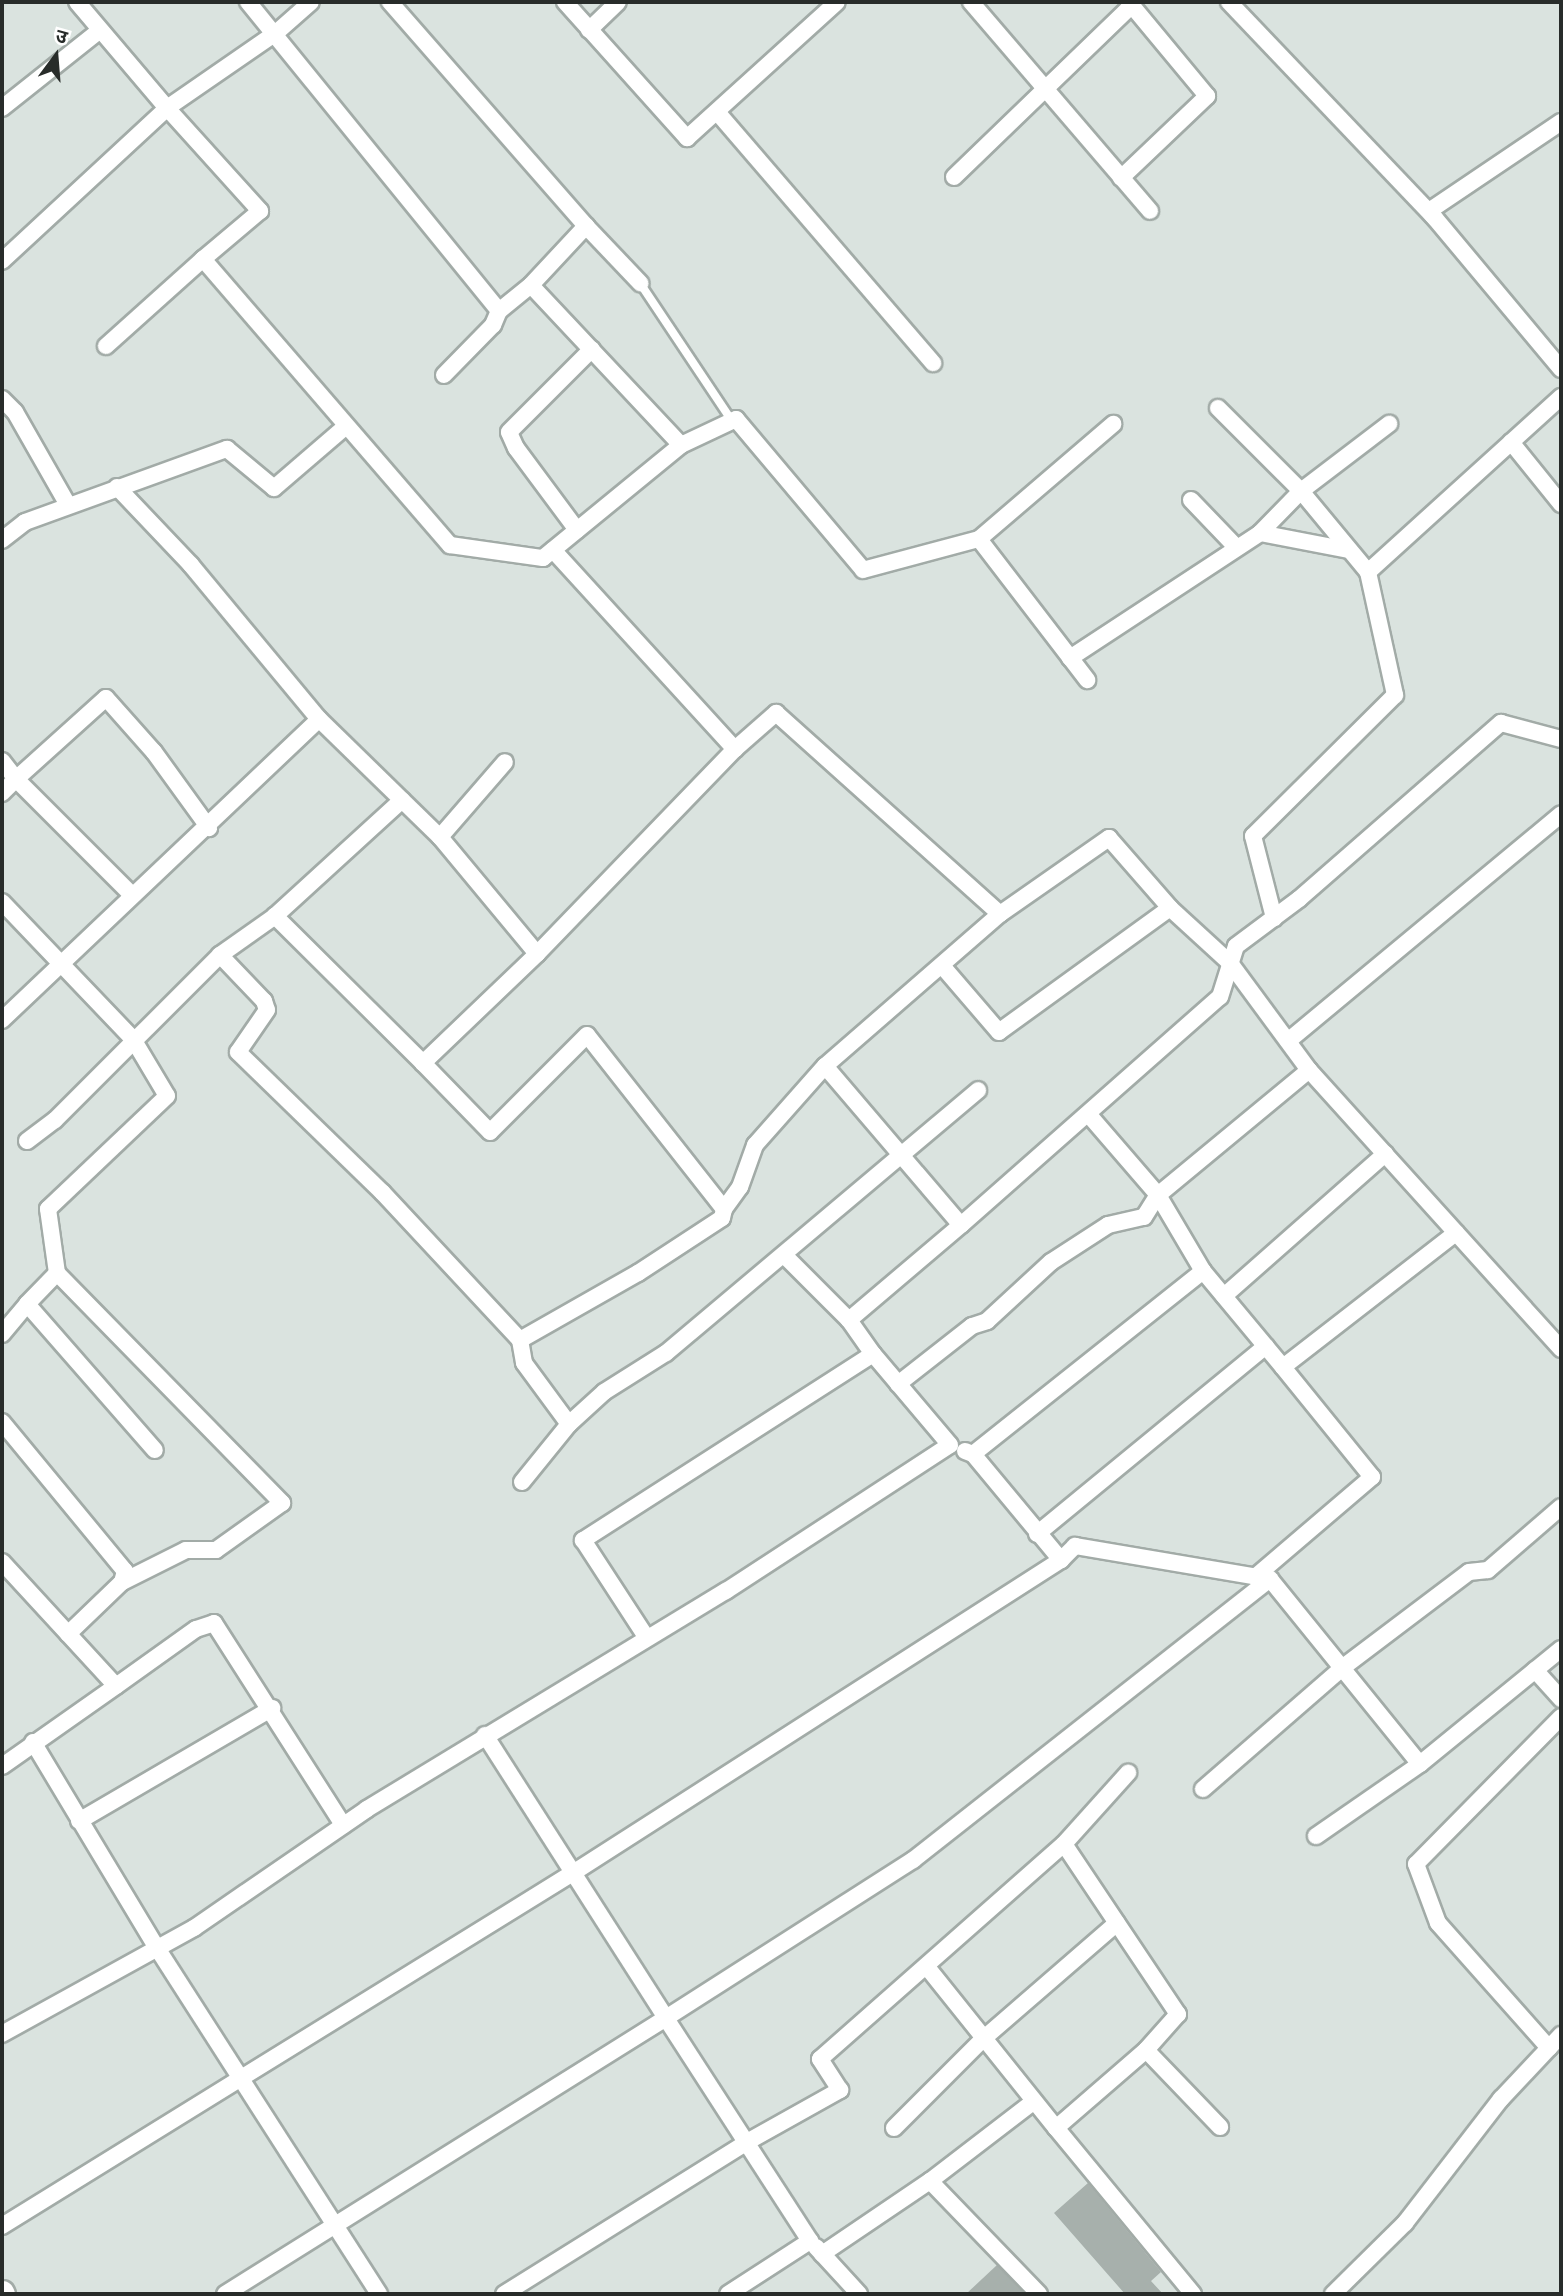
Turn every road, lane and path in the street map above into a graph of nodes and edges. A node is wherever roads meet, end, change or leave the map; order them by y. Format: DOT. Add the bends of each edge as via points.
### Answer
graph roads {
  1 [pos="77,2"];
  2 [pos="248,2"];
  3 [pos="311,2"];
  4 [pos="390,2"];
  5 [pos="565,2"];
  6 [pos="618,2"];
  7 [pos="837,2"];
  8 [pos="971,2"];
  9 [pos="1229,2"];
  10 [pos="1131,4"];
  11 [pos="100,30"];
  12 [pos="589,30"];
  13 [pos="277,32"];
  14 [pos="1045,88"];
  15 [pos="2,108"];
  16 [pos="167,108"];
  17 [pos="718,113"];
  18 [pos="1561,122"];
  19 [pos="954,177"];
  20 [pos="1121,178"];
  21 [pos="1150,211"];
  22 [pos="1437,220"];
  23 [pos="586,226"];
  24 [pos="202,259"];
  25 [pos="2,261"];
  26 [pos="640,283"];
  27 [pos="531,285"];
  28 [pos="499,311"];
  29 [pos="106,346"];
  30 [pos="592,349"];
  31 [pos="933,363"];
  32 [pos="1561,369"];
  33 [pos="444,375"];
  34 [pos="1561,397"];
  35 [pos="2,402"];
  36 [pos="1217,408"];
  37 [pos="732,421"];
  38 [pos="1113,424"];
  39 [pos="1389,424"];
  40 [pos="346,426"];
  41 [pos="1511,442"];
  42 [pos="681,445"];
  43 [pos="117,486"];
  44 [pos="1301,491"];
  45 [pos="1191,500"];
  46 [pos="1561,504"];
  47 [pos="68,505"];
  48 [pos="577,530"];
  49 [pos="1260,533"];
  50 [pos="979,539"];
  51 [pos="2,540"];
  52 [pos="1237,548"];
  53 [pos="553,550"];
  54 [pos="1348,550"];
  55 [pos="1368,572"];
  56 [pos="1070,658"];
  57 [pos="1087,680"];
  58 [pos="319,719"];
  59 [pos="1561,739"];
  60 [pos="735,748"];
  61 [pos="2,761"];
  62 [pos="505,762"];
  63 [pos="16,779"];
  64 [pos="2,793"];
  65 [pos="402,800"];
  66 [pos="1561,814"];
  67 [pos="209,828"];
  68 [pos="440,837"];
  69 [pos="131,894"];
  70 [pos="2,902"];
  71 [pos="1170,908"];
  72 [pos="1000,915"];
  73 [pos="275,916"];
  74 [pos="1274,918"];
  75 [pos="537,954"];
  76 [pos="220,955"];
  77 [pos="62,960"];
  78 [pos="1230,963"];
  79 [pos="943,967"];
  80 [pos="2,1020"];
  81 [pos="133,1039"];
  82 [pos="1287,1041"];
  83 [pos="423,1063"];
  84 [pos="825,1066"];
  85 [pos="1309,1070"];
  86 [pos="978,1090"];
  87 [pos="1089,1115"];
  88 [pos="26,1141"];
  89 [pos="1385,1154"];
  90 [pos="904,1156"];
  91 [pos="1158,1195"];
  92 [pos="724,1209"];
  93 [pos="961,1226"];
  94 [pos="1457,1233"];
  95 [pos="784,1255"];
  96 [pos="1203,1271"];
  97 [pos="57,1273"];
  98 [pos="1224,1296"];
  99 [pos="27,1304"];
  100 [pos="849,1320"];
  101 [pos="2,1334"];
  102 [pos="520,1340"];
  103 [pos="1266,1346"];
  104 [pos="1561,1349"];
  105 [pos="873,1354"];
  106 [pos="1283,1367"];
  107 [pos="898,1384"];
  108 [pos="2,1422"];
  109 [pos="569,1424"];
  110 [pos="950,1445"];
  111 [pos="155,1450"];
  112 [pos="973,1454"];
  113 [pos="522,1482"];
  114 [pos="1561,1507"];
  115 [pos="1037,1534"];
  116 [pos="1062,1560"];
  117 [pos="2,1562"];
  118 [pos="1262,1578"];
  119 [pos="122,1582"];
  120 [pos="68,1634"];
  121 [pos="647,1638"];
  122 [pos="1561,1649"];
  123 [pos="1342,1668"];
  124 [pos="1535,1670"];
  125 [pos="116,1686"];
  126 [pos="1561,1699"];
  127 [pos="272,1708"];
  128 [pos="1561,1717"];
  129 [pos="485,1735"];
  130 [pos="33,1742"];
  131 [pos="1420,1764"];
  132 [pos="2,1766"];
  133 [pos="1128,1773"];
  134 [pos="1203,1789"];
  135 [pos="79,1821"];
  136 [pos="343,1825"];
  137 [pos="1316,1836"];
  138 [pos="1064,1844"];
  139 [pos="576,1871"];
  140 [pos="1117,1923"];
  141 [pos="157,1948"];
  142 [pos="927,1967"];
  143 [pos="666,2018"];
  144 [pos="2,2034"];
  145 [pos="1561,2035"];
  146 [pos="983,2039"];
  147 [pos="1549,2048"];
  148 [pos="1146,2050"];
  149 [pos="241,2078"];
  150 [pos="1033,2102"];
  151 [pos="1220,2127"];
  152 [pos="894,2128"];
  153 [pos="1056,2128"];
  154 [pos="747,2143"];
  155 [pos="930,2181"];
  156 [pos="333,2224"];
  157 [pos="2,2226"];
  158 [pos="810,2241"];
  159 [pos="822,2254"];
  160 [pos="225,2294"];
  161 [pos="379,2294"];
  162 [pos="504,2294"];
  163 [pos="728,2294"];
  164 [pos="859,2294"];
  165 [pos="1039,2294"];
  166 [pos="1193,2294"];
  167 [pos="1333,2294"];
  1 -- 11 [label="street"];
  2 -- 13 [label="street"];
  3 -- 13 [label="street"];
  4 -- 23 [label="street"];
  5 -- 12 [label="street"];
  6 -- 12 [label="street"];
  7 -- 17 [label="street"];
  8 -- 14 [label="street"];
  9 -- 22 [label="street"];
  10 -- 14 [label="street"];
  10 -- 20 [label="street" via="1207,96"];
  11 -- 15 [label="street"];
  11 -- 16 [label="street"];
  12 -- 17 [label="street" via="687,138"];
  13 -- 16 [label="street"];
  13 -- 28 [label="street"];
  14 -- 19 [label="street"];
  14 -- 20 [label="street"];
  16 -- 24 [label="street" via="260,211"];
  16 -- 25 [label="street"];
  17 -- 31 [label="street"];
  18 -- 22 [label="street" via="1429,211"];
  20 -- 21 [label="street"];
  22 -- 32 [label="street"];
  23 -- 26 [label="street"];
  23 -- 27 [label="street"];
  24 -- 29 [label="street"];
  24 -- 40 [label="street"];
  26 -- 37 [label="lane"];
  27 -- 28 [label="street"];
  27 -- 30 [label="street"];
  28 -- 33 [label="street" via="493,326"];
  30 -- 42 [label="street"];
  30 -- 48 [label="street" via="509,432"];
  34 -- 41 [label="street"];
  35 -- 47 [label="street" via="15,412"];
  36 -- 44 [label="street"];
  37 -- 42 [label="street"];
  37 -- 50 [label="street" via="736,419 863,570"];
  38 -- 50 [label="street"];
  39 -- 44 [label="street"];
  40 -- 43 [label="street" via="274,488 227,449"];
  40 -- 53 [label="street" via="450,545 543,558"];
  41 -- 46 [label="street"];
  41 -- 55 [label="street"];
  42 -- 48 [label="street"];
  43 -- 47 [label="street"];
  43 -- 58 [label="street" via="191,565"];
  44 -- 49 [label="street"];
  44 -- 54 [label="street"];
  45 -- 52 [label="street"];
  47 -- 51 [label="street" via="25,522"];
  48 -- 53 [label="street"];
  49 -- 52 [label="street"];
  49 -- 54 [label="street"];
  50 -- 56 [label="street"];
  52 -- 56 [label="street"];
  53 -- 60 [label="street"];
  54 -- 55 [label="street"];
  55 -- 74 [label="street" via="1395,695 1253,836"];
  56 -- 57 [label="street"];
  58 -- 65 [label="street"];
  58 -- 67 [label="street"];
  59 -- 74 [label="street" via="1501,723"];
  60 -- 72 [label="street" via="776,713"];
  60 -- 75 [label="street"];
  61 -- 63 [label="street"];
  62 -- 68 [label="street"];
  63 -- 64 [label="street"];
  63 -- 67 [label="street" via="106,698 154,752"];
  63 -- 69 [label="street"];
  65 -- 68 [label="street"];
  65 -- 73 [label="street"];
  66 -- 82 [label="street"];
  67 -- 69 [label="street"];
  68 -- 75 [label="street"];
  69 -- 77 [label="street"];
  70 -- 77 [label="street"];
  71 -- 72 [label="street" via="1109,838"];
  71 -- 78 [label="street"];
  71 -- 79 [label="street" via="999,1032"];
  72 -- 79 [label="street"];
  73 -- 76 [label="street"];
  73 -- 83 [label="street"];
  74 -- 78 [label="street" via="1236,946"];
  75 -- 83 [label="street"];
  76 -- 81 [label="street"];
  76 -- 102 [label="street" via="264,1001 267,1010 238,1052 382,1192"];
  77 -- 80 [label="street"];
  77 -- 81 [label="street"];
  78 -- 82 [label="street"];
  78 -- 87 [label="street" via="1220,997"];
  79 -- 84 [label="street"];
  81 -- 88 [label="street" via="55,1120"];
  81 -- 97 [label="street" via="167,1096 48,1209"];
  82 -- 85 [label="street"];
  83 -- 92 [label="street" via="490,1132 587,1035"];
  84 -- 90 [label="street"];
  84 -- 92 [label="street" via="755,1144 740,1187"];
  85 -- 89 [label="street"];
  85 -- 91 [label="street"];
  86 -- 90 [label="street"];
  87 -- 91 [label="street"];
  87 -- 93 [label="street"];
  89 -- 94 [label="street"];
  89 -- 98 [label="street"];
  90 -- 93 [label="street"];
  90 -- 95 [label="street"];
  91 -- 96 [label="street"];
  91 -- 107 [label="street" via="1144,1217 1108,1225 1051,1262 986,1321 972,1326"];
  92 -- 102 [label="street" via="722,1218 638,1273"];
  93 -- 100 [label="street"];
  94 -- 104 [label="street"];
  94 -- 106 [label="street"];
  95 -- 100 [label="street"];
  95 -- 109 [label="street" via="666,1353 604,1392"];
  96 -- 98 [label="street"];
  96 -- 112 [label="street"];
  97 -- 99 [label="street"];
  97 -- 119 [label="street" via="282,1503 216,1550 187,1550"];
  98 -- 103 [label="street"];
  99 -- 101 [label="street"];
  99 -- 111 [label="street"];
  100 -- 105 [label="street"];
  102 -- 109 [label="street" via="524,1363"];
  103 -- 106 [label="street"];
  103 -- 115 [label="street"];
  105 -- 107 [label="street"];
  105 -- 121 [label="street" via="583,1540"];
  106 -- 118 [label="street" via="1372,1477"];
  107 -- 110 [label="street"];
  108 -- 119 [label="street" via="125,1571"];
  109 -- 113 [label="street"];
  110 -- 112 [label="street"];
  110 -- 121 [label="street"];
  112 -- 115 [label="street"];
  114 -- 123 [label="street" via="1488,1570 1469,1572"];
  115 -- 116 [label="street"];
  116 -- 118 [label="street" via="1075,1546"];
  116 -- 139 [label="street"];
  117 -- 120 [label="street"];
  118 -- 123 [label="street"];
  118 -- 143 [label="street" via="913,1860"];
  119 -- 120 [label="street"];
  120 -- 125 [label="street"];
  121 -- 129 [label="street"];
  122 -- 124 [label="street"];
  123 -- 131 [label="street"];
  123 -- 134 [label="street"];
  124 -- 126 [label="street"];
  124 -- 131 [label="street"];
  125 -- 127 [label="street" via="196,1629 214,1623"];
  125 -- 130 [label="street"];
  127 -- 135 [label="street"];
  127 -- 136 [label="street"];
  128 -- 147 [label="street" via="1416,1864 1438,1923"];
  129 -- 136 [label="street"];
  129 -- 139 [label="street"];
  130 -- 132 [label="street"];
  130 -- 135 [label="street"];
  131 -- 137 [label="street"];
  133 -- 138 [label="street"];
  135 -- 141 [label="street"];
  136 -- 141 [label="street" via="194,1928"];
  138 -- 140 [label="street"];
  138 -- 142 [label="street"];
  139 -- 143 [label="street"];
  139 -- 149 [label="street"];
  140 -- 146 [label="street"];
  140 -- 148 [label="street" via="1178,2014"];
  141 -- 144 [label="street"];
  141 -- 149 [label="street"];
  142 -- 146 [label="street"];
  142 -- 154 [label="street" via="820,2059 840,2090"];
  143 -- 154 [label="street"];
  143 -- 156 [label="street"];
  145 -- 147 [label="street"];
  146 -- 150 [label="street"];
  146 -- 152 [label="street"];
  147 -- 167 [label="street" via="1501,2099 1405,2223"];
  148 -- 151 [label="street"];
  148 -- 153 [label="street"];
  149 -- 156 [label="street"];
  149 -- 157 [label="street"];
  150 -- 153 [label="street"];
  150 -- 155 [label="street"];
  153 -- 166 [label="street"];
  154 -- 158 [label="street"];
  154 -- 162 [label="street"];
  155 -- 159 [label="street"];
  155 -- 165 [label="street"];
  156 -- 160 [label="street"];
  156 -- 161 [label="street"];
  158 -- 159 [label="street"];
  158 -- 163 [label="street"];
  159 -- 164 [label="street"];
}
